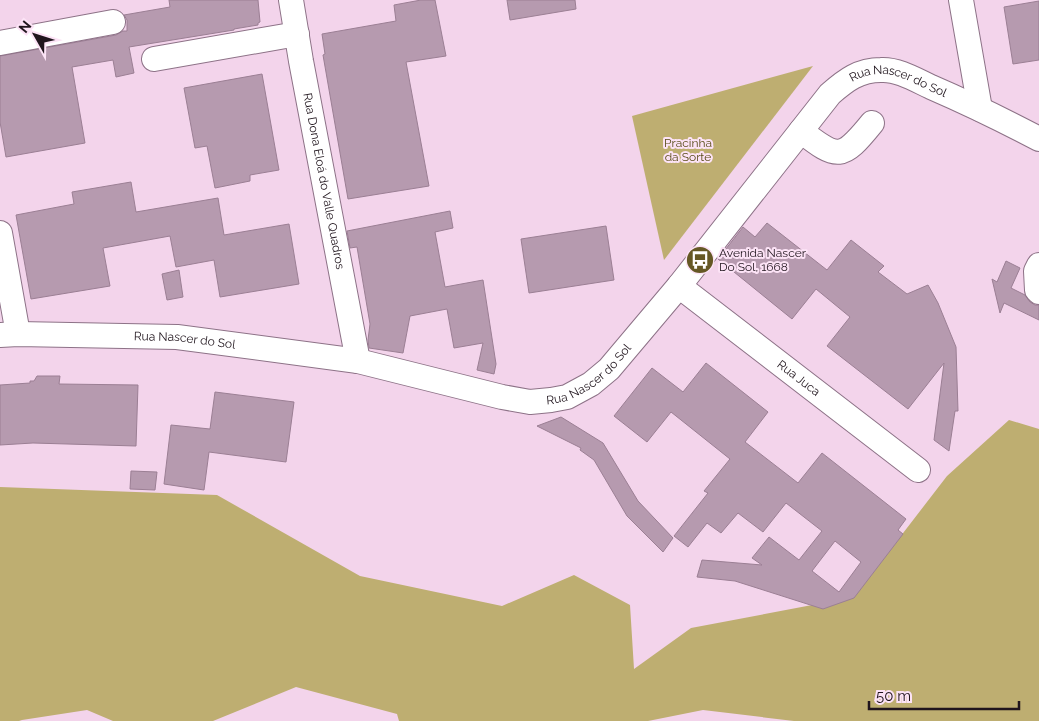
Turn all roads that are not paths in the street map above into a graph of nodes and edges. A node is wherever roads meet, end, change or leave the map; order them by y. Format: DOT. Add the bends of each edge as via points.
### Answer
graph roads {
  1 [pos="291,0"];
  2 [pos="961,0"];
  3 [pos="113,22"];
  4 [pos="297,34"];
  5 [pos="0,43"];
  6 [pos="154,59"];
  7 [pos="980,109"];
  8 [pos="872,123"];
  9 [pos="801,131"];
  10 [pos="1039,139"];
  11 [pos="0,233"];
  12 [pos="1039,265"];
  13 [pos="678,286"];
  14 [pos="1039,292"];
  15 [pos="9,335"];
  16 [pos="358,361"];
  17 [pos="918,470"];
  1 -- 4 [label="street, Rua Dona Eloá do Valle Quadros"];
  2 -- 7 [label="street"];
  3 -- 5 [label="street"];
  4 -- 6 [label="street"];
  4 -- 16 [label="street, Rua Dona Eloá do Valle Quadros"];
  7 -- 9 [label="street, Rua Nascer do Sol" via="900,73 866,71 842,83 830,94"];
  7 -- 10 [label="street, Rua Nascer do Sol"];
  8 -- 9 [label="street" via="856,143 839,152 820,146"];
  9 -- 13 [label="street, Rua Nascer do Sol"];
  11 -- 15 [label="street"];
  12 -- 14 [label="street" via="1036,271"];
  13 -- 16 [label="street, Rua Nascer do Sol" via="609,370 566,397 530,402 502,398"];
  13 -- 17 [label="street, Rua Juca"];
  15 -- 16 [label="street, Rua Nascer do Sol" via="177,336"];
}
